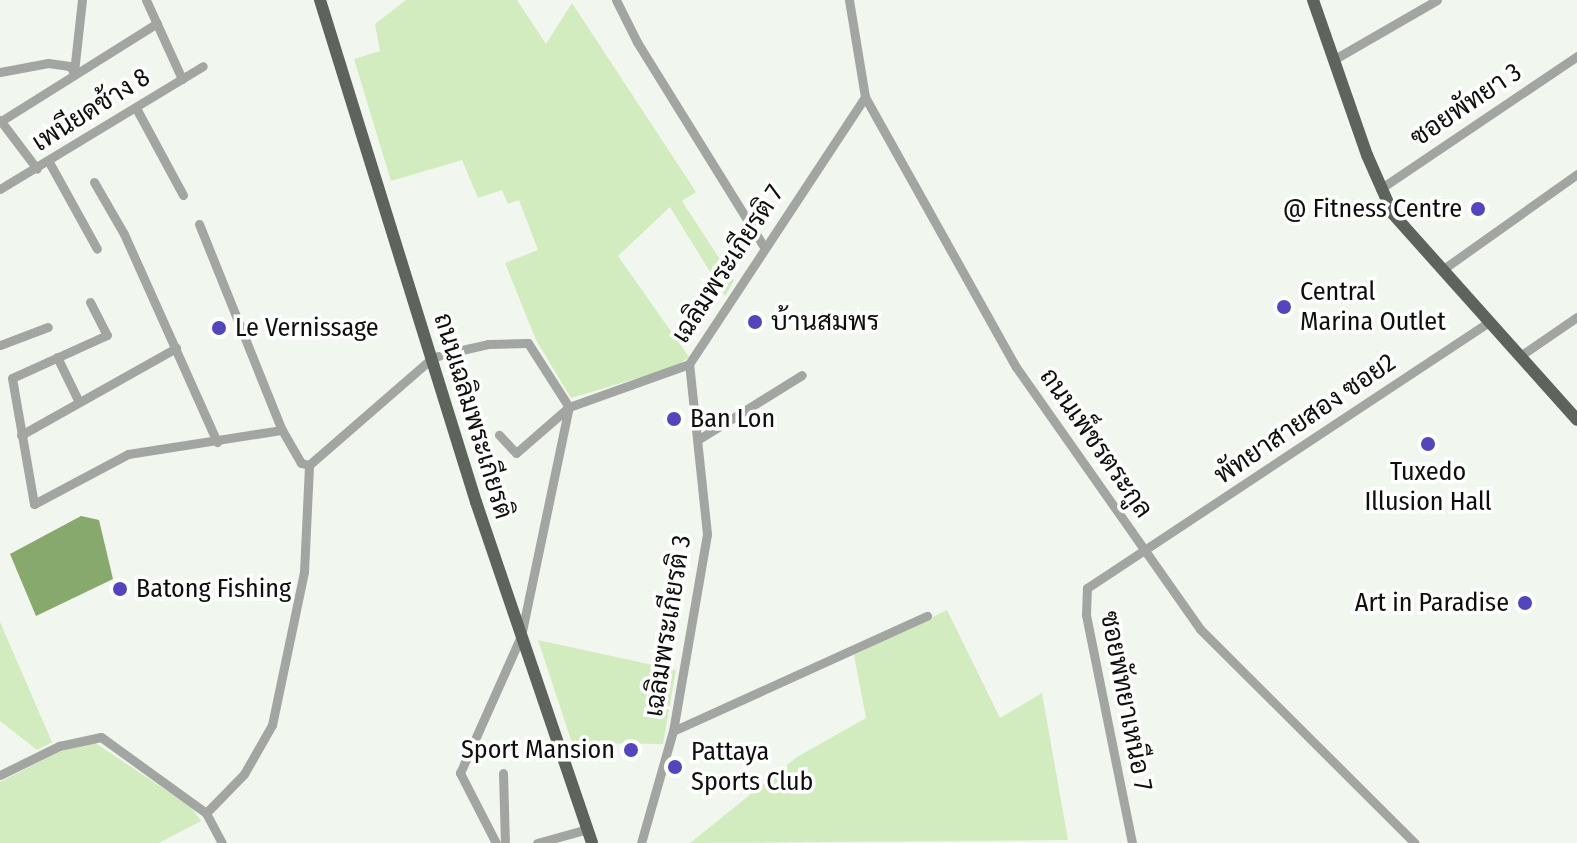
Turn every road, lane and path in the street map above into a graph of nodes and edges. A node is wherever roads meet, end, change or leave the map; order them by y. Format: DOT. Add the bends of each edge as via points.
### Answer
graph roads {
  1 [pos="82,0"];
  2 [pos="146,0"];
  3 [pos="320,0"];
  4 [pos="616,0"];
  5 [pos="849,0"];
  6 [pos="1313,0"];
  7 [pos="1437,0"];
  8 [pos="157,23"];
  9 [pos="1577,56"];
  10 [pos="1333,60"];
  11 [pos="203,66"];
  12 [pos="0,72"];
  13 [pos="74,73"];
  14 [pos="182,79"];
  15 [pos="865,97"];
  16 [pos="136,108"];
  17 [pos="0,120"];
  18 [pos="49,162"];
  19 [pos="37,169"];
  20 [pos="1577,174"];
  21 [pos="94,182"];
  22 [pos="0,189"];
  23 [pos="1380,189"];
  24 [pos="183,195"];
  25 [pos="199,224"];
  26 [pos="764,247"];
  27 [pos="97,249"];
  28 [pos="1442,270"];
  29 [pos="90,302"];
  30 [pos="1577,317"];
  31 [pos="1489,322"];
  32 [pos="48,327"];
  33 [pos="0,345"];
  34 [pos="176,348"];
  35 [pos="1520,356"];
  36 [pos="57,357"];
  37 [pos="432,358"];
  38 [pos="689,364"];
  39 [pos="802,375"];
  40 [pos="79,402"];
  41 [pos="569,407"];
  42 [pos="1577,420"];
  43 [pos="282,430"];
  44 [pos="21,435"];
  45 [pos="499,435"];
  46 [pos="699,439"];
  47 [pos="217,442"];
  48 [pos="309,465"];
  49 [pos="1146,553"];
  50 [pos="927,616"];
  51 [pos="521,636"];
  52 [pos="673,731"];
  53 [pos="503,773"];
  54 [pos="0,775"];
  55 [pos="206,813"];
  56 [pos="588,829"];
  57 [pos="222,843"];
  58 [pos="496,843"];
  59 [pos="505,843"];
  60 [pos="537,843"];
  61 [pos="592,843"];
  62 [pos="641,843"];
  63 [pos="1132,843"];
  64 [pos="1415,843"];
  1 -- 13 [label="street"];
  2 -- 8 [label="street"];
  3 -- 37 [label="main road, ถนนเฉลิมพระเกียรติ"];
  4 -- 26 [label="street"];
  5 -- 15 [label="street, ถนนเพ็ชรตระกูล"];
  6 -- 10 [label="main road"];
  7 -- 10 [label="street"];
  8 -- 13 [label="street"];
  8 -- 14 [label="street"];
  9 -- 23 [label="street, ซอยพัทยา 3"];
  10 -- 23 [label="main road"];
  11 -- 14 [label="street, เพนียดช้าง 8"];
  12 -- 13 [label="street" via="48,63 70,66"];
  13 -- 17 [label="street"];
  14 -- 16 [label="street, เพนียดช้าง 8"];
  15 -- 26 [label="street, เฉลิมพระเกียรติ 7"];
  15 -- 49 [label="street, ถนนเพ็ชรตระกูล" via="998,338"];
  16 -- 18 [label="street, เพนียดช้าง 8"];
  16 -- 24 [label="street"];
  17 -- 19 [label="street"];
  18 -- 19 [label="street, เพนียดช้าง 8"];
  18 -- 27 [label="street"];
  19 -- 22 [label="street, เพนียดช้าง 8"];
  20 -- 28 [label="street"];
  21 -- 34 [label="street"];
  23 -- 28 [label="main road" via="1393,214"];
  25 -- 43 [label="street"];
  26 -- 38 [label="street, เฉลิมพระเกียรติ 7"];
  28 -- 31 [label="main road"];
  29 -- 36 [label="street" via="107,335"];
  30 -- 35 [label="street"];
  31 -- 35 [label="main road"];
  31 -- 49 [label="street, พัทยาสายสอง ซอย2"];
  32 -- 33 [label="street"];
  34 -- 40 [label="street"];
  34 -- 47 [label="street"];
  35 -- 42 [label="main road"];
  36 -- 40 [label="street"];
  36 -- 44 [label="street" via="12,378"];
  37 -- 41 [label="street" via="488,344 528,343"];
  37 -- 48 [label="street"];
  37 -- 51 [label="main road, ถนนเฉลิมพระเกียรติ"];
  38 -- 41 [label="street, เฉลิมพระเกียรติ 7"];
  38 -- 46 [label="street, เฉลิมพระเกียรติ 3"];
  39 -- 46 [label="street"];
  40 -- 44 [label="street"];
  41 -- 45 [label="street" via="516,453"];
  41 -- 51 [label="street"];
  43 -- 47 [label="street"];
  43 -- 48 [label="street" via="301,463"];
  44 -- 47 [label="street" via="34,504 128,454"];
  46 -- 52 [label="street, เฉลิมพระเกียรติ 3" via="707,534"];
  48 -- 55 [label="street" via="304,572 272,725 244,774"];
  49 -- 63 [label="street, ซอยพัทยาเหนือ 7" via="1087,588 1083,600"];
  49 -- 64 [label="street, ถนนเพ็ชรตระกูล" via="1215,647"];
  50 -- 52 [label="street"];
  51 -- 56 [label="main road, ถนนเฉลิมพระเกียรติ"];
  51 -- 58 [label="street" via="460,773"];
  52 -- 62 [label="street, เฉลิมพระเกียรติ 3"];
  53 -- 59 [label="street"];
  54 -- 55 [label="street" via="59,746 101,737"];
  55 -- 57 [label="street"];
  56 -- 60 [label="street"];
  56 -- 61 [label="main road, ถนนเฉลิมพระเกียรติ"];
}
